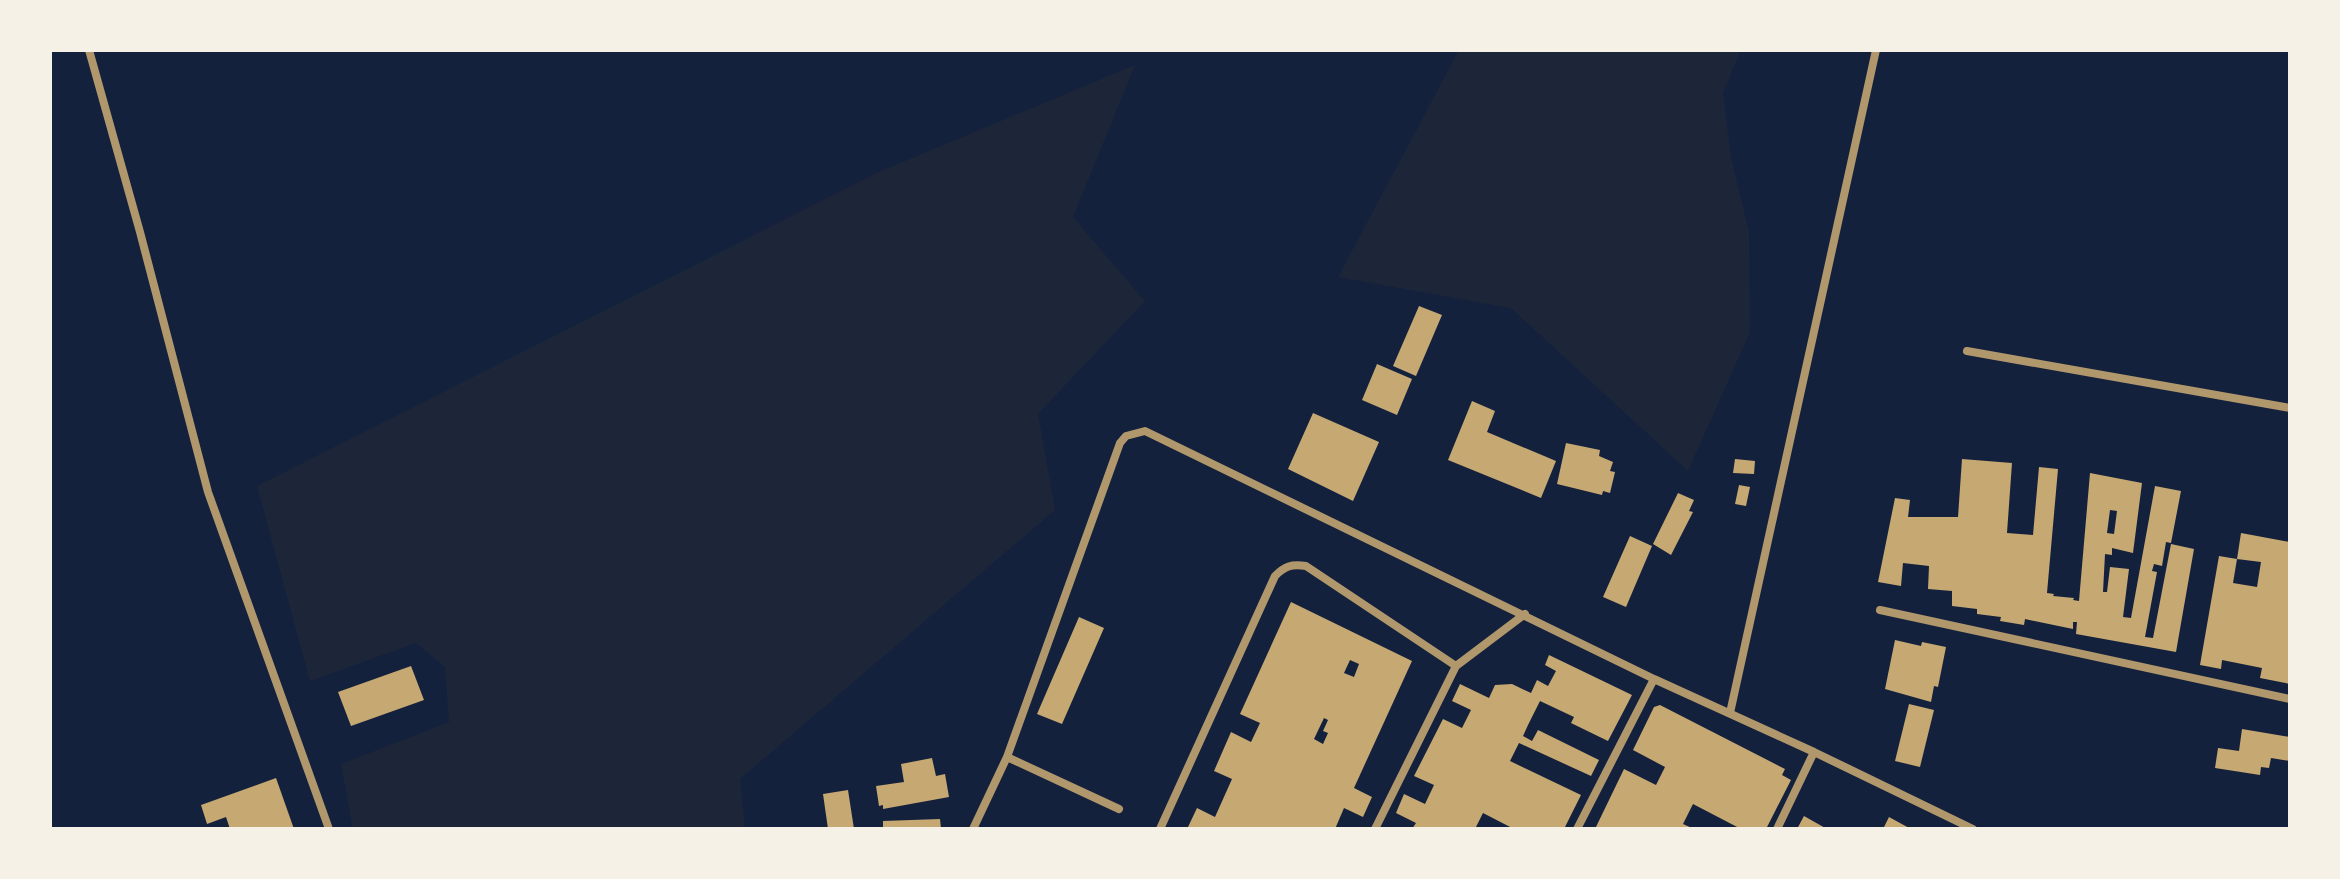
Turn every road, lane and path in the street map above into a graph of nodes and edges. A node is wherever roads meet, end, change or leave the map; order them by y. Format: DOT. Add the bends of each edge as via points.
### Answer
graph roads {
  1 [pos="89,50"];
  2 [pos="1876,50"];
  3 [pos="1967,351"];
  4 [pos="2290,408"];
  5 [pos="1880,610"];
  6 [pos="1525,614"];
  7 [pos="1456,666"];
  8 [pos="1654,679"];
  9 [pos="2290,699"];
  10 [pos="1730,713"];
  11 [pos="1814,752"];
  12 [pos="1007,757"];
  13 [pos="1119,809"];
  14 [pos="329,829"];
  15 [pos="973,829"];
  16 [pos="1160,829"];
  17 [pos="1375,829"];
  18 [pos="1577,829"];
  19 [pos="1777,829"];
  20 [pos="1973,829"];
  1 -- 14 [label="street" via="208,492"];
  2 -- 10 [label="street"];
  3 -- 4 [label="street"];
  5 -- 9 [label="street"];
  6 -- 7 [label="street"];
  6 -- 8 [label="street"];
  6 -- 12 [label="street" via="1145,431 1135,432 1120,443"];
  7 -- 16 [label="street" via="1306,566 1284,567 1275,576"];
  7 -- 17 [label="street"];
  8 -- 10 [label="street"];
  8 -- 18 [label="street"];
  10 -- 11 [label="street"];
  11 -- 19 [label="street"];
  11 -- 20 [label="street"];
  12 -- 13 [label="street"];
  12 -- 15 [label="street"];
}
